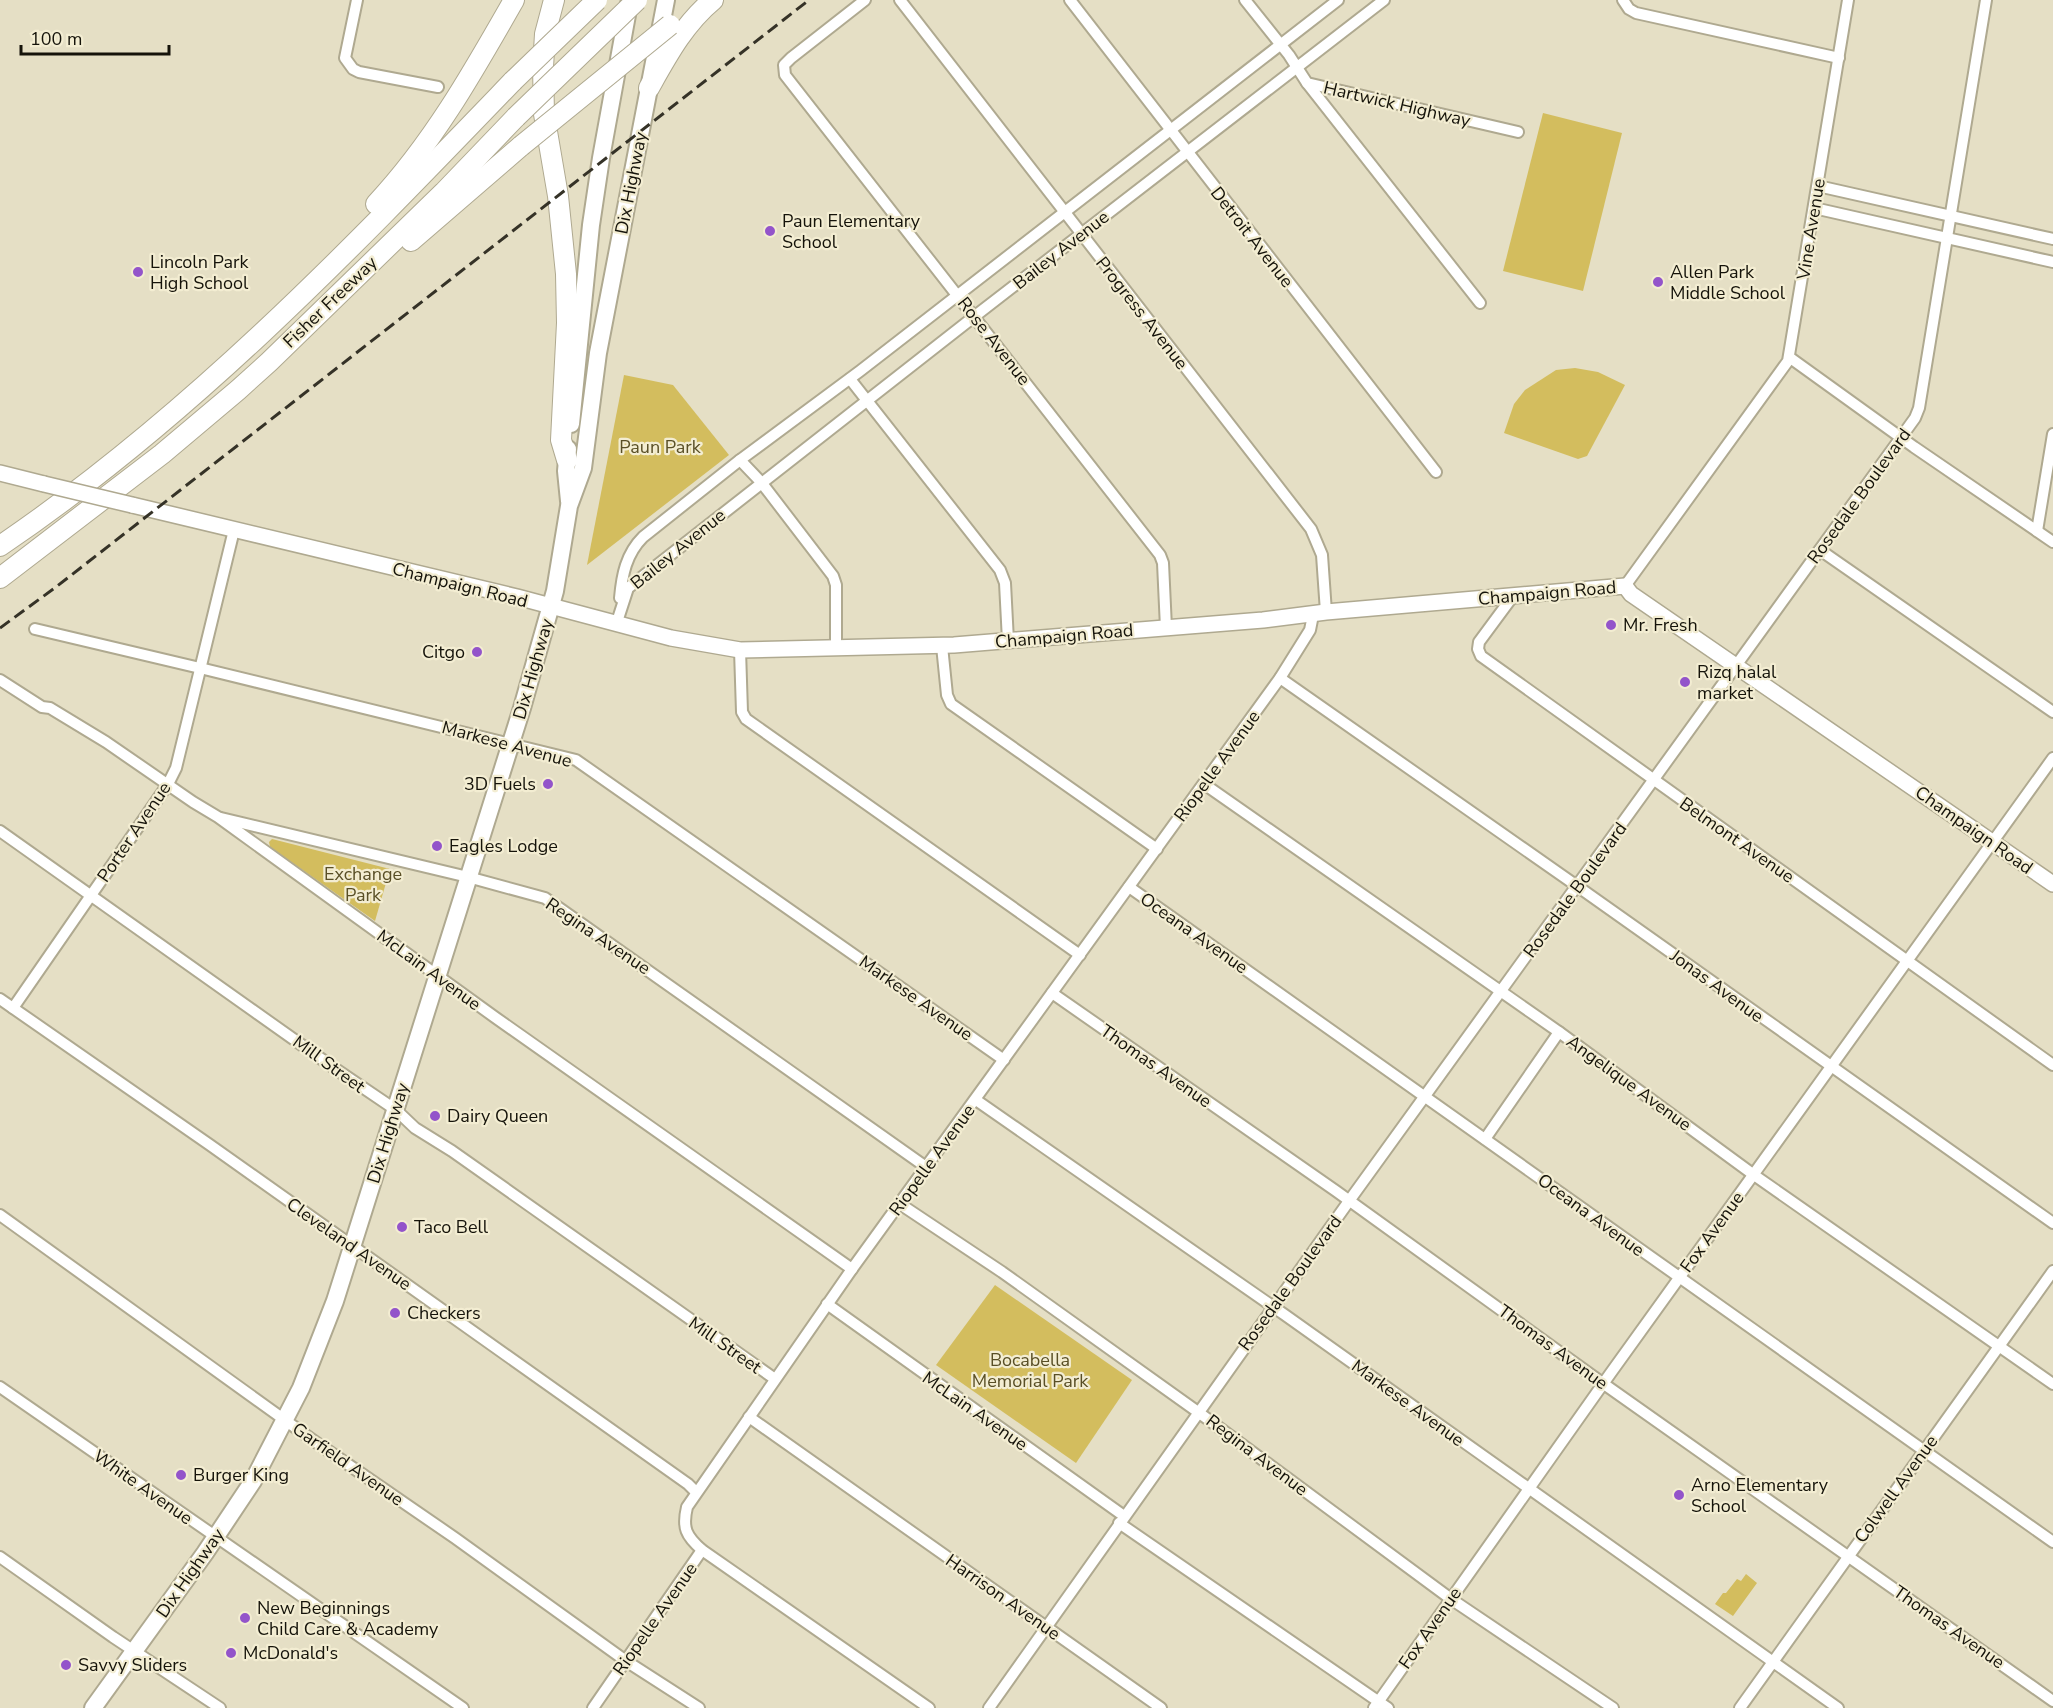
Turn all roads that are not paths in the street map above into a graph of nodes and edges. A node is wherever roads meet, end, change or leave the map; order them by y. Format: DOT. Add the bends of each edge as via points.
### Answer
graph roads {
  1 [pos="357,0"];
  2 [pos="514,0"];
  3 [pos="554,0"];
  4 [pos="597,0"];
  5 [pos="630,0"];
  6 [pos="637,0"];
  7 [pos="666,0"];
  8 [pos="695,0"];
  9 [pos="713,0"];
  10 [pos="865,0"];
  11 [pos="900,0"];
  12 [pos="1070,0"];
  13 [pos="1245,0"];
  14 [pos="1338,0"];
  15 [pos="1384,0"];
  16 [pos="1848,0"];
  17 [pos="1986,0"];
  18 [pos="1624,2"];
  19 [pos="1281,44"];
  20 [pos="1839,58"];
  21 [pos="1296,67"];
  22 [pos="1306,83"];
  23 [pos="438,87"];
  24 [pos="649,88"];
  25 [pos="1170,130"];
  26 [pos="1518,132"];
  27 [pos="1186,152"];
  28 [pos="1818,186"];
  29 [pos="1814,208"];
  30 [pos="1065,212"];
  31 [pos="1951,216"];
  32 [pos="1081,234"];
  33 [pos="1947,238"];
  34 [pos="2053,239"];
  35 [pos="2053,262"];
  36 [pos="321,277"];
  37 [pos="958,295"];
  38 [pos="330,302"];
  39 [pos="1480,303"];
  40 [pos="975,316"];
  41 [pos="1789,357"];
  42 [pos="850,379"];
  43 [pos="867,400"];
  44 [pos="2053,434"];
  45 [pos="1901,438"];
  46 [pos="567,460"];
  47 [pos="740,460"];
  48 [pos="1436,472"];
  49 [pos="0,473"];
  50 [pos="761,482"];
  51 [pos="569,507"];
  52 [pos="234,530"];
  53 [pos="2037,531"];
  54 [pos="2053,542"];
  55 [pos="0,546"];
  56 [pos="1820,550"];
  57 [pos="0,578"];
  58 [pos="1625,586"];
  59 [pos="1513,596"];
  60 [pos="551,608"];
  61 [pos="1320,614"];
  62 [pos="616,625"];
  63 [pos="1166,628"];
  64 [pos="35,629"];
  65 [pos="1008,641"];
  66 [pos="942,646"];
  67 [pos="836,648"];
  68 [pos="740,650"];
  69 [pos="1736,666"];
  70 [pos="200,668"];
  71 [pos="1280,678"];
  72 [pos="0,680"];
  73 [pos="2053,712"];
  74 [pos="511,744"];
  75 [pos="2053,758"];
  76 [pos="1653,781"];
  77 [pos="168,784"];
  78 [pos="1204,784"];
  79 [pos="218,818"];
  80 [pos="0,831"];
  81 [pos="1993,842"];
  82 [pos="1157,849"];
  83 [pos="468,877"];
  84 [pos="2053,884"];
  85 [pos="1577,886"];
  86 [pos="1129,887"];
  87 [pos="91,895"];
  88 [pos="1080,955"];
  89 [pos="1907,962"];
  90 [pos="437,975"];
  91 [pos="1502,992"];
  92 [pos="1052,993"];
  93 [pos="0,999"];
  94 [pos="13,1008"];
  95 [pos="1559,1032"];
  96 [pos="1004,1060"];
  97 [pos="2053,1065"];
  98 [pos="1831,1068"];
  99 [pos="1425,1096"];
  100 [pos="976,1100"];
  101 [pos="396,1110"];
  102 [pos="1485,1139"];
  103 [pos="926,1167"];
  104 [pos="1754,1175"];
  105 [pos="1349,1201"];
  106 [pos="900,1204"];
  107 [pos="0,1215"];
  108 [pos="2053,1223"];
  109 [pos="353,1246"];
  110 [pos="852,1269"];
  111 [pos="2053,1271"];
  112 [pos="1679,1278"];
  113 [pos="827,1304"];
  114 [pos="1273,1307"];
  115 [pos="1999,1346"];
  116 [pos="776,1379"];
  117 [pos="1603,1384"];
  118 [pos="2053,1384"];
  119 [pos="0,1388"];
  120 [pos="1198,1412"];
  121 [pos="749,1417"];
  122 [pos="286,1420"];
  123 [pos="1923,1450"];
  124 [pos="1529,1489"];
  125 [pos="696,1492"];
  126 [pos="1121,1520"];
  127 [pos="216,1537"];
  128 [pos="2053,1542"];
  129 [pos="702,1550"];
  130 [pos="1848,1556"];
  131 [pos="0,1557"];
  132 [pos="1451,1599"];
  133 [pos="1046,1627"];
  134 [pos="134,1651"];
  135 [pos="626,1661"];
  136 [pos="1772,1661"];
  137 [pos="2053,1701"];
  138 [pos="1376,1705"];
  139 [pos="93,1708"];
  140 [pos="220,1708"];
  141 [pos="463,1708"];
  142 [pos="593,1708"];
  143 [pos="699,1708"];
  144 [pos="929,1708"];
  145 [pos="989,1708"];
  146 [pos="1161,1708"];
  147 [pos="1388,1708"];
  148 [pos="1613,1708"];
  149 [pos="1740,1708"];
  150 [pos="1838,1708"];
  1 -- 23 [label="street" via="345,58 349,64 359,72"];
  2 -- 36 [label="highway" via="439,125 400,178 343,239 326,261"];
  3 -- 46 [label="highway" via="545,34 544,114 566,274 561,440"];
  4 -- 36 [label="highway, Fisher Freeway, bridge"];
  5 -- 46 [label="main road, Dix Highway" via="591,225"];
  6 -- 38 [label="highway, Fisher Freeway, bridge"];
  7 -- 24 [label="main road, Dix Highway"];
  8 -- 38 [label="highway, bridge" via="353,292"];
  9 -- 24 [label="highway" via="678,38"];
  10 -- 37 [label="street, Rose Avenue" via="791,58 783,68 785,75"];
  11 -- 30 [label="street, Progress Avenue"];
  12 -- 25 [label="street, Detroit Avenue"];
  13 -- 19 [label="street, Hartwick Highway"];
  14 -- 19 [label="street, Bailey Avenue"];
  15 -- 21 [label="street, Bailey Avenue"];
  16 -- 20 [label="street, Vine Avenue"];
  17 -- 31 [label="street, Rosedale Boulevard"];
  18 -- 20 [label="street" via="1636,13"];
  19 -- 21 [label="street, Hartwick Highway"];
  19 -- 25 [label="street, Bailey Avenue"];
  20 -- 28 [label="street, Vine Avenue"];
  21 -- 22 [label="street, Hartwick Highway"];
  21 -- 27 [label="street, Bailey Avenue"];
  22 -- 26 [label="street, Hartwick Highway"];
  22 -- 39 [label="street"];
  24 -- 51 [label="main road, Dix Highway" via="598,353 583,468"];
  25 -- 27 [label="street, Detroit Avenue"];
  25 -- 30 [label="street, Bailey Avenue"];
  27 -- 32 [label="street, Bailey Avenue"];
  27 -- 48 [label="street, Detroit Avenue"];
  28 -- 29 [label="street, Vine Avenue"];
  28 -- 31 [label="street"];
  29 -- 33 [label="street"];
  29 -- 41 [label="street, Vine Avenue"];
  30 -- 32 [label="street, Progress Avenue"];
  30 -- 37 [label="street, Bailey Avenue"];
  31 -- 33 [label="street, Rosedale Boulevard"];
  31 -- 34 [label="street"];
  32 -- 40 [label="street, Bailey Avenue"];
  32 -- 61 [label="street, Progress Avenue" via="1311,529 1322,555"];
  33 -- 35 [label="street"];
  33 -- 45 [label="street, Rosedale Boulevard" via="1919,408"];
  36 -- 55 [label="highway, Fisher Freeway" via="152,431"];
  37 -- 40 [label="street, Rose Avenue"];
  37 -- 42 [label="street, Bailey Avenue"];
  38 -- 57 [label="highway, Fisher Freeway" via="269,362 178,440"];
  40 -- 43 [label="street, Bailey Avenue"];
  40 -- 63 [label="street, Rose Avenue" via="1160,555"];
  41 -- 45 [label="street"];
  41 -- 58 [label="street, Vine Avenue"];
  42 -- 43 [label="street"];
  42 -- 47 [label="street, Bailey Avenue"];
  43 -- 50 [label="street, Bailey Avenue"];
  43 -- 65 [label="street" via="1000,570 1005,583"];
  44 -- 53 [label="street"];
  45 -- 53 [label="street"];
  45 -- 56 [label="street, Rosedale Boulevard"];
  46 -- 51 [label="main road, Dix Highway"];
  47 -- 50 [label="street"];
  47 -- 62 [label="street, Bailey Avenue" via="635,545 622,578"];
  49 -- 52 [label="street, Champaign Road, bridge"];
  50 -- 62 [label="street, Bailey Avenue" via="628,588"];
  50 -- 67 [label="street" via="833,576"];
  51 -- 60 [label="main road, Dix Highway"];
  52 -- 60 [label="street, Champaign Road"];
  52 -- 70 [label="street, Porter Avenue"];
  53 -- 54 [label="street"];
  56 -- 69 [label="street, Rosedale Boulevard"];
  56 -- 73 [label="street"];
  58 -- 59 [label="street, Champaign Road"];
  58 -- 69 [label="street, Champaign Road"];
  59 -- 61 [label="street, Champaign Road"];
  59 -- 76 [label="street, Belmont Avenue" via="1479,642 1481,656"];
  60 -- 62 [label="street, Champaign Road"];
  60 -- 74 [label="main road, Dix Highway"];
  61 -- 63 [label="street, Champaign Road"];
  61 -- 71 [label="street, Riopelle Avenue"];
  62 -- 68 [label="street, Champaign Road"];
  63 -- 65 [label="street, Champaign Road"];
  64 -- 70 [label="street, Markese Avenue"];
  65 -- 66 [label="street, Champaign Road"];
  66 -- 67 [label="street, Champaign Road"];
  66 -- 82 [label="street" via="951,704"];
  67 -- 68 [label="street, Champaign Road"];
  68 -- 88 [label="street" via="742,712 746,719"];
  69 -- 76 [label="street, Rosedale Boulevard"];
  69 -- 81 [label="street, Champaign Road"];
  70 -- 74 [label="street, Markese Avenue"];
  70 -- 77 [label="street, Porter Avenue" via="176,768"];
  71 -- 78 [label="street, Riopelle Avenue"];
  71 -- 85 [label="street, Jonas Avenue"];
  72 -- 77 [label="street, McLain Avenue" via="106,742"];
  74 -- 83 [label="main road, Dix Highway"];
  74 -- 96 [label="street, Markese Avenue" via="576,760"];
  75 -- 81 [label="street, Fox Avenue"];
  76 -- 85 [label="street, Rosedale Boulevard"];
  76 -- 89 [label="street, Belmont Avenue"];
  77 -- 79 [label="street, McLain Avenue"];
  77 -- 87 [label="street, Porter Avenue"];
  78 -- 82 [label="street, Riopelle Avenue"];
  78 -- 91 [label="street, Angelique Avenue"];
  79 -- 83 [label="street, Regina Avenue"];
  79 -- 90 [label="street, McLain Avenue"];
  80 -- 87 [label="street, Mill Street"];
  81 -- 84 [label="street, Champaign Road"];
  81 -- 89 [label="street, Fox Avenue"];
  82 -- 86 [label="street, Riopelle Avenue"];
  83 -- 90 [label="main road, Dix Highway"];
  83 -- 103 [label="street, Regina Avenue" via="545,898"];
  85 -- 91 [label="street, Rosedale Boulevard"];
  85 -- 98 [label="street, Jonas Avenue"];
  86 -- 88 [label="street, Riopelle Avenue"];
  86 -- 99 [label="street, Oceana Avenue"];
  87 -- 94 [label="street, Porter Avenue"];
  87 -- 101 [label="street, Mill Street"];
  88 -- 92 [label="street, Riopelle Avenue"];
  89 -- 97 [label="street, Belmont Avenue"];
  89 -- 98 [label="street, Fox Avenue"];
  90 -- 101 [label="main road, Dix Highway"];
  90 -- 110 [label="street, McLain Avenue"];
  91 -- 95 [label="street, Angelique Avenue"];
  91 -- 99 [label="street, Rosedale Boulevard"];
  92 -- 96 [label="street, Riopelle Avenue"];
  92 -- 105 [label="street, Thomas Avenue"];
  93 -- 94 [label="street, Cleveland Avenue"];
  94 -- 109 [label="street, Cleveland Avenue"];
  95 -- 102 [label="street"];
  95 -- 104 [label="street, Angelique Avenue"];
  96 -- 100 [label="street, Riopelle Avenue"];
  98 -- 104 [label="street, Fox Avenue"];
  98 -- 108 [label="street, Jonas Avenue"];
  99 -- 102 [label="street, Oceana Avenue"];
  99 -- 105 [label="street, Rosedale Boulevard"];
  100 -- 103 [label="street, Riopelle Avenue"];
  100 -- 114 [label="street, Markese Avenue"];
  101 -- 109 [label="main road, Dix Highway"];
  101 -- 116 [label="street, Mill Street" via="415,1128"];
  102 -- 112 [label="street, Oceana Avenue"];
  103 -- 106 [label="street, Riopelle Avenue"];
  104 -- 112 [label="street, Fox Avenue"];
  104 -- 115 [label="street, Angelique Avenue"];
  105 -- 114 [label="street, Rosedale Boulevard"];
  105 -- 117 [label="street, Thomas Avenue"];
  106 -- 110 [label="street, Riopelle Avenue"];
  106 -- 120 [label="street, Regina Avenue"];
  107 -- 122 [label="street, Garfield Avenue"];
  109 -- 122 [label="main road, Dix Highway" via="321,1340"];
  109 -- 125 [label="street, Cleveland Avenue"];
  110 -- 113 [label="street, Riopelle Avenue"];
  111 -- 115 [label="street, Colwell Avenue"];
  112 -- 117 [label="street, Fox Avenue"];
  112 -- 123 [label="street, Oceana Avenue"];
  113 -- 116 [label="street, Riopelle Avenue"];
  113 -- 126 [label="street, McLain Avenue"];
  114 -- 120 [label="street, Rosedale Boulevard"];
  114 -- 124 [label="street, Markese Avenue"];
  115 -- 118 [label="street, Angelique Avenue"];
  115 -- 123 [label="street, Colwell Avenue"];
  116 -- 121 [label="street, Riopelle Avenue"];
  117 -- 124 [label="street, Fox Avenue"];
  117 -- 130 [label="street, Thomas Avenue"];
  119 -- 127 [label="street, White Avenue"];
  120 -- 126 [label="street, Rosedale Boulevard"];
  120 -- 132 [label="street, Regina Avenue"];
  121 -- 125 [label="street, Riopelle Avenue"];
  121 -- 133 [label="street, Harrison Avenue"];
  122 -- 127 [label="main road, Dix Highway"];
  122 -- 135 [label="street, Garfield Avenue"];
  123 -- 128 [label="street, Oceana Avenue"];
  123 -- 130 [label="street, Colwell Avenue"];
  124 -- 132 [label="street, Fox Avenue"];
  124 -- 136 [label="street, Markese Avenue"];
  125 -- 129 [label="street, Riopelle Avenue" via="684,1521 688,1536"];
  126 -- 133 [label="street, Rosedale Boulevard"];
  126 -- 138 [label="street, McLain Avenue"];
  127 -- 134 [label="main road, Dix Highway"];
  127 -- 141 [label="street, White Avenue"];
  129 -- 135 [label="street, Riopelle Avenue"];
  129 -- 144 [label="street"];
  130 -- 136 [label="street, Colwell Avenue"];
  130 -- 137 [label="street, Thomas Avenue"];
  131 -- 134 [label="street"];
  132 -- 138 [label="street, Fox Avenue"];
  132 -- 148 [label="street, Regina Avenue"];
  133 -- 145 [label="street, Rosedale Boulevard"];
  133 -- 146 [label="street, Harrison Avenue"];
  134 -- 139 [label="main road, Dix Highway"];
  134 -- 140 [label="street"];
  135 -- 142 [label="street, Riopelle Avenue"];
  135 -- 143 [label="street, Garfield Avenue"];
  136 -- 149 [label="street, Colwell Avenue"];
  136 -- 150 [label="street, Markese Avenue"];
  138 -- 147 [label="street, McLain Avenue"];
}
